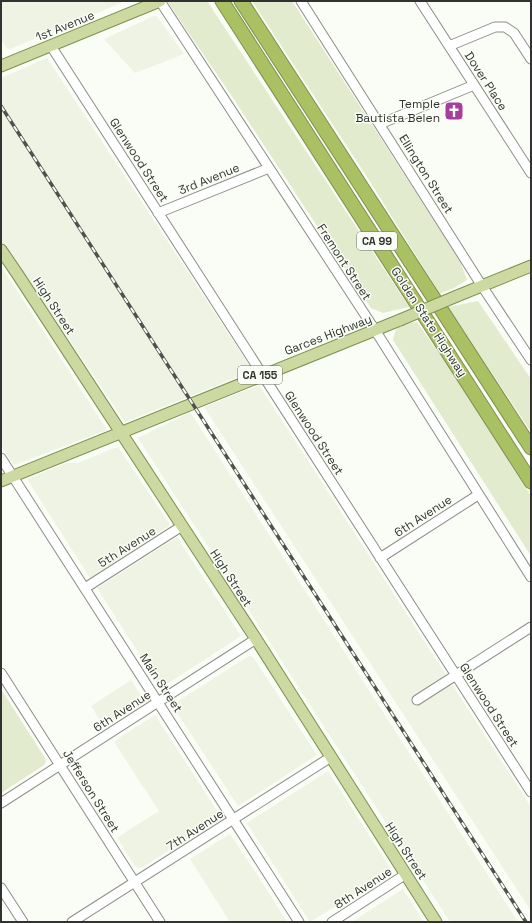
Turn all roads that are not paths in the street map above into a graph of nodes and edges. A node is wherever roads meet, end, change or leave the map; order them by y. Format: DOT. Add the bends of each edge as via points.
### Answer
graph roads {
  1 [pos="160,1"];
  2 [pos="222,1"];
  3 [pos="241,1"];
  4 [pos="301,1"];
  5 [pos="420,1"];
  6 [pos="51,46"];
  7 [pos="449,46"];
  8 [pos="531,59"];
  9 [pos="1,66"];
  10 [pos="474,85"];
  11 [pos="380,124"];
  12 [pos="269,168"];
  13 [pos="531,173"];
  14 [pos="158,213"];
  15 [pos="1,250"];
  16 [pos="531,266"];
  17 [pos="482,286"];
  18 [pos="375,330"];
  19 [pos="531,360"];
  20 [pos="262,374"];
  21 [pos="121,433"];
  22 [pos="531,448"];
  23 [pos="1,458"];
  24 [pos="13,476"];
  25 [pos="1,481"];
  26 [pos="531,482"];
  27 [pos="478,495"];
  28 [pos="182,526"];
  29 [pos="380,558"];
  30 [pos="531,577"];
  31 [pos="84,588"];
  32 [pos="531,627"];
  33 [pos="256,639"];
  34 [pos="1,673"];
  35 [pos="456,675"];
  36 [pos="417,700"];
  37 [pos="158,702"];
  38 [pos="331,757"];
  39 [pos="60,765"];
  40 [pos="531,792"];
  41 [pos="1,802"];
  42 [pos="233,820"];
  43 [pos="406,874"];
  44 [pos="135,883"];
  45 [pos="1,888"];
  46 [pos="23,922"];
  47 [pos="72,922"];
  48 [pos="160,922"];
  49 [pos="299,922"];
  50 [pos="332,922"];
  51 [pos="436,922"];
  1 -- 6 [label="main road, 1st Avenue"];
  1 -- 12 [label="street, Fremont Street"];
  2 -- 26 [label="highway, Golden State Highway / CA 99"];
  3 -- 22 [label="highway, Golden State Highway / CA 99"];
  4 -- 11 [label="street, Ellington Street"];
  5 -- 7 [label="street, Dover Place"];
  6 -- 9 [label="main road, 1st Avenue"];
  6 -- 14 [label="street, Glenwood Street"];
  7 -- 8 [label="street" via="495,27 505,27 514,33"];
  7 -- 10 [label="street, Dover Place"];
  10 -- 11 [label="street"];
  10 -- 13 [label="street, Dover Place"];
  11 -- 17 [label="street, Ellington Street"];
  12 -- 14 [label="street, 3rd Avenue"];
  12 -- 18 [label="street, Fremont Street"];
  14 -- 20 [label="street, Glenwood Street"];
  15 -- 21 [label="main road, High Street"];
  16 -- 17 [label="main road, Garces Highway"];
  17 -- 18 [label="main road, Garces Highway / CA 155, bridge"];
  17 -- 19 [label="street, Ellington Street"];
  18 -- 20 [label="main road, Garces Highway / CA 155"];
  18 -- 27 [label="street, Fremont Street"];
  20 -- 21 [label="main road, Garces Highway / CA 155"];
  20 -- 29 [label="street, Glenwood Street"];
  21 -- 24 [label="main road, Garces Highway / CA 155"];
  21 -- 28 [label="main road, High Street"];
  23 -- 24 [label="street, Main Street"];
  24 -- 25 [label="main road, Garces Highway / CA 155"];
  24 -- 31 [label="street, Main Street"];
  27 -- 29 [label="street, 6th Avenue"];
  27 -- 30 [label="street, Fremont Street"];
  28 -- 31 [label="street, 5th Avenue"];
  28 -- 33 [label="main road, High Street"];
  29 -- 35 [label="street, Glenwood Street"];
  31 -- 37 [label="street, Main Street"];
  32 -- 35 [label="street"];
  33 -- 37 [label="street, 6th Avenue"];
  33 -- 38 [label="main road, High Street"];
  34 -- 39 [label="street, Jefferson Street"];
  35 -- 36 [label="street"];
  35 -- 40 [label="street, Glenwood Street"];
  37 -- 39 [label="street, 6th Avenue"];
  37 -- 42 [label="street, Main Street"];
  38 -- 42 [label="street, 7th Avenue"];
  38 -- 43 [label="main road, High Street"];
  39 -- 41 [label="street, 6th Avenue"];
  39 -- 44 [label="street, Jefferson Street"];
  42 -- 44 [label="street, 7th Avenue"];
  42 -- 49 [label="street, Main Street"];
  43 -- 50 [label="street, 8th Avenue"];
  43 -- 51 [label="main road, High Street"];
  44 -- 47 [label="street, 7th Avenue"];
  44 -- 48 [label="street, Jefferson Street"];
  45 -- 46 [label="street"];
}
